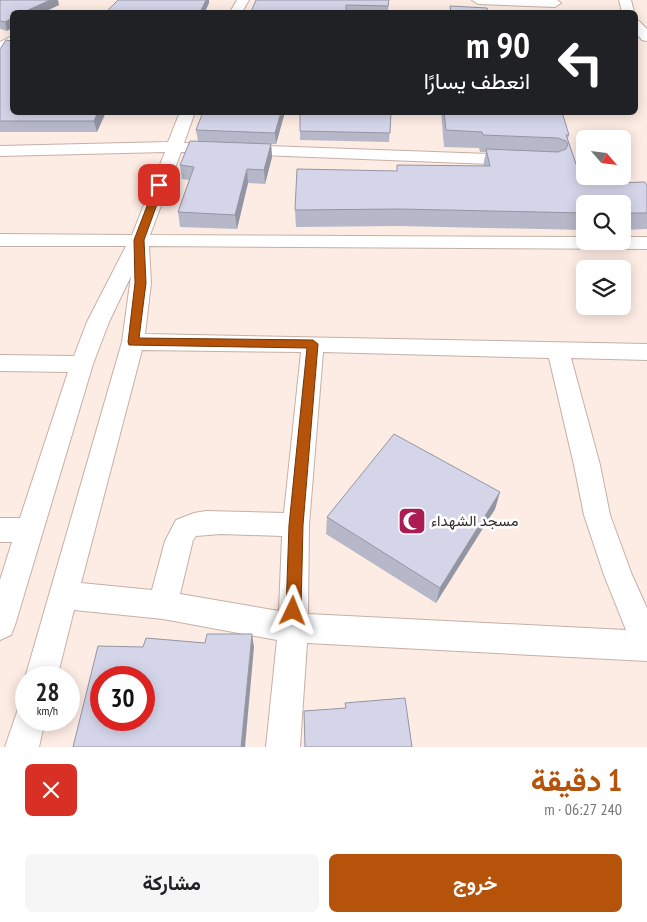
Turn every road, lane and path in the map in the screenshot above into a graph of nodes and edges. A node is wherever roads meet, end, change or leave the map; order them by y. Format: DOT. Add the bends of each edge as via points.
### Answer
graph roads {
  1 [pos="478,0"];
  2 [pos="555,3"];
  3 [pos="638,26"];
  4 [pos="647,37"];
  5 [pos="187,115"];
  6 [pos="173,147"];
  7 [pos="0,151"];
  8 [pos="526,160"];
  9 [pos="0,240"];
  10 [pos="139,240"];
  11 [pos="647,243"];
  12 [pos="133,342"];
  13 [pos="313,344"];
  14 [pos="558,350"];
  15 [pos="647,352"];
  16 [pos="0,363"];
  17 [pos="82,364"];
  18 [pos="296,525"];
  19 [pos="0,530"];
  20 [pos="31,530"];
  21 [pos="63,595"];
  22 [pos="163,604"];
  23 [pos="0,625"];
  24 [pos="292,628"];
  25 [pos="647,644"];
  26 [pos="44,666"];
  27 [pos="26,731"];
  28 [pos="22,747"];
  29 [pos="283,747"];
  1 -- 2 [label="street"];
  3 -- 4 [label="street"];
  5 -- 6 [label="street"];
  6 -- 7 [label="street"];
  6 -- 8 [label="street"];
  6 -- 10 [label="street"];
  9 -- 10 [label="street"];
  10 -- 11 [label="street"];
  10 -- 12 [label="street" via="140,283"];
  10 -- 17 [label="street" via="98,322"];
  12 -- 13 [label="street"];
  12 -- 21 [label="street"];
  13 -- 14 [label="street"];
  13 -- 18 [label="street"];
  14 -- 15 [label="street"];
  14 -- 25 [label="street" via="597,515"];
  16 -- 17 [label="street"];
  17 -- 20 [label="street"];
  18 -- 22 [label="street" via="201,522 185,528 179,539"];
  18 -- 24 [label="street"];
  19 -- 20 [label="street"];
  20 -- 23 [label="street"];
  21 -- 22 [label="street"];
  21 -- 26 [label="street"];
  22 -- 24 [label="street"];
  24 -- 25 [label="street"];
  24 -- 29 [label="street"];
  27 -- 28 [label="street"];
}
